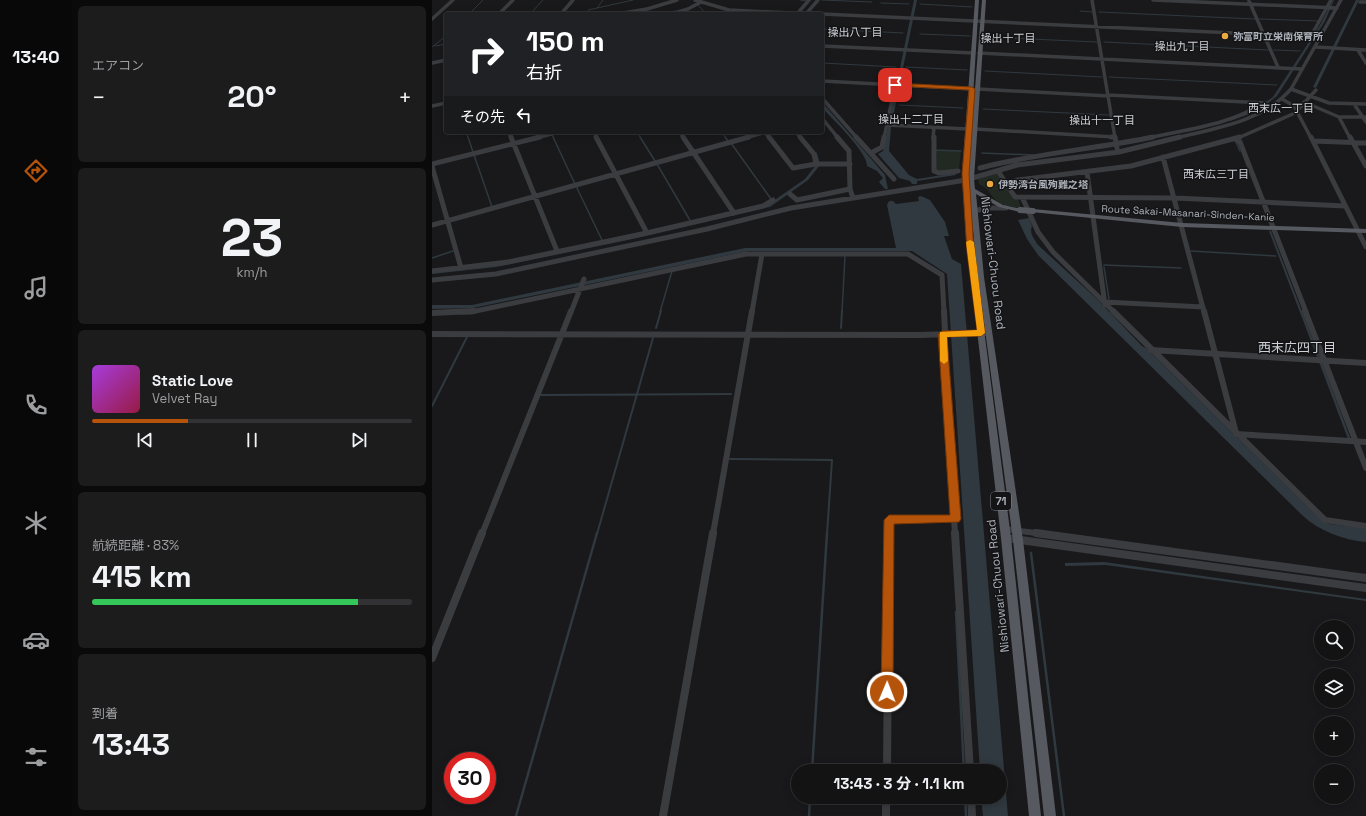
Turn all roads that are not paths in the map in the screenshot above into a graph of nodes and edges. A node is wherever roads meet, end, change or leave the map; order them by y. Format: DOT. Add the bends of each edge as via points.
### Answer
graph roads {
  1 [pos="452,0"];
  2 [pos="513,0"];
  3 [pos="573,0"];
  4 [pos="677,0"];
  5 [pos="696,0"];
  6 [pos="809,0"];
  7 [pos="818,0"];
  8 [pos="977,0"];
  9 [pos="984,0"];
  10 [pos="1092,0"];
  11 [pos="1153,0"];
  12 [pos="1331,0"];
  13 [pos="1341,0"];
  14 [pos="701,2"];
  15 [pos="1249,2"];
  16 [pos="1360,2"];
  17 [pos="1366,2"];
  18 [pos="1327,8"];
  19 [pos="1334,8"];
  20 [pos="729,10"];
  21 [pos="501,12"];
  22 [pos="563,12"];
  23 [pos="627,12"];
  24 [pos="677,12"];
  25 [pos="764,12"];
  26 [pos="800,12"];
  27 [pos="808,12"];
  28 [pos="824,14"];
  29 [pos="432,19"];
  30 [pos="975,21"];
  31 [pos="982,21"];
  32 [pos="1097,26"];
  33 [pos="1263,34"];
  34 [pos="1311,36"];
  35 [pos="1322,37"];
  36 [pos="824,46"];
  37 [pos="1316,47"];
  38 [pos="1358,50"];
  39 [pos="1366,50"];
  40 [pos="973,53"];
  41 [pos="979,53"];
  42 [pos="1102,59"];
  43 [pos="444,60"];
  44 [pos="432,63"];
  45 [pos="1366,63"];
  46 [pos="1278,67"];
  47 [pos="1301,69"];
  48 [pos="824,81"];
  49 [pos="895,85"];
  50 [pos="975,89"];
  51 [pos="1290,89"];
  52 [pos="1316,90"];
  53 [pos="1108,96"];
  54 [pos="1310,96"];
  55 [pos="1282,99"];
  56 [pos="824,100"];
  57 [pos="1304,102"];
  58 [pos="444,103"];
  59 [pos="1263,103"];
  60 [pos="1272,104"];
  61 [pos="1354,104"];
  62 [pos="1366,104"];
  63 [pos="432,106"];
  64 [pos="1298,111"];
  65 [pos="1364,117"];
  66 [pos="1238,119"];
  67 [pos="1339,119"];
  68 [pos="824,120"];
  69 [pos="1366,122"];
  70 [pos="887,125"];
  71 [pos="934,128"];
  72 [pos="968,129"];
  73 [pos="975,129"];
  74 [pos="510,134"];
  75 [pos="551,134"];
  76 [pos="595,134"];
  77 [pos="681,134"];
  78 [pos="758,134"];
  79 [pos="767,134"];
  80 [pos="798,134"];
  81 [pos="1115,137"];
  82 [pos="1237,141"];
  83 [pos="1313,141"];
  84 [pos="1353,143"];
  85 [pos="1366,143"];
  86 [pos="513,144"];
  87 [pos="1117,148"];
  88 [pos="693,152"];
  89 [pos="871,153"];
  90 [pos="1164,158"];
  91 [pos="816,164"];
  92 [pos="850,164"];
  93 [pos="432,165"];
  94 [pos="1366,166"];
  95 [pos="980,168"];
  96 [pos="958,171"];
  97 [pos="998,171"];
  98 [pos="1087,173"];
  99 [pos="616,174"];
  100 [pos="894,179"];
  101 [pos="1007,183"];
  102 [pos="969,184"];
  103 [pos="850,189"];
  104 [pos="790,194"];
  105 [pos="534,197"];
  106 [pos="1022,197"];
  107 [pos="853,198"];
  108 [pos="1092,198"];
  109 [pos="1175,198"];
  110 [pos="773,200"];
  111 [pos="1263,202"];
  112 [pos="1345,206"];
  113 [pos="1006,208"];
  114 [pos="975,211"];
  115 [pos="734,214"];
  116 [pos="1094,218"];
  117 [pos="447,221"];
  118 [pos="1182,225"];
  119 [pos="432,226"];
  120 [pos="1272,228"];
  121 [pos="1358,231"];
  122 [pos="1366,231"];
  123 [pos="647,233"];
  124 [pos="1366,247"];
  125 [pos="557,251"];
  126 [pos="762,254"];
  127 [pos="461,268"];
  128 [pos="432,271"];
  129 [pos="584,279"];
  130 [pos="432,280"];
  131 [pos="579,290"];
  132 [pos="1105,303"];
  133 [pos="1203,307"];
  134 [pos="432,313"];
  135 [pos="982,333"];
  136 [pos="432,334"];
  137 [pos="561,334"];
  138 [pos="945,334"];
  139 [pos="747,335"];
  140 [pos="1151,350"];
  141 [pos="1215,354"];
  142 [pos="1324,360"];
  143 [pos="1366,363"];
  144 [pos="1236,434"];
  145 [pos="1356,442"];
  146 [pos="1366,442"];
  147 [pos="1366,468"];
  148 [pos="955,519"];
  149 [pos="1366,526"];
  150 [pos="1005,529"];
  151 [pos="1017,530"];
  152 [pos="1006,538"];
  153 [pos="1018,540"];
  154 [pos="1366,578"];
  155 [pos="1366,588"];
  156 [pos="432,658"];
  157 [pos="886,764"];
  158 [pos="970,764"];
  159 [pos="886,804"];
  160 [pos="971,804"];
  161 [pos="664,816"];
  162 [pos="886,816"];
  163 [pos="972,816"];
  164 [pos="1034,816"];
  165 [pos="1050,816"];
  1 -- 29 [label="street"];
  2 -- 21 [label="street"];
  3 -- 22 [label="street"];
  4 -- 23 [label="street"];
  5 -- 14 [label="street"];
  6 -- 26 [label="street"];
  7 -- 27 [label="street"];
  8 -- 30 [label="main road, 71"];
  9 -- 31 [label="main road, 71"];
  10 -- 32 [label="street"];
  11 -- 15 [label="street"];
  12 -- 18 [label="street"];
  13 -- 19 [label="street"];
  14 -- 20 [label="street"];
  14 -- 24 [label="street"];
  15 -- 18 [label="street"];
  15 -- 33 [label="street"];
  16 -- 17 [label="street"];
  18 -- 19 [label="street"];
  18 -- 34 [label="street"];
  19 -- 35 [label="street"];
  20 -- 25 [label="street"];
  28 -- 30 [label="street"];
  30 -- 31 [label="street"];
  30 -- 40 [label="main road, 71"];
  31 -- 32 [label="street"];
  31 -- 41 [label="main road, 71"];
  32 -- 33 [label="street"];
  32 -- 42 [label="street"];
  33 -- 34 [label="street"];
  33 -- 46 [label="street"];
  34 -- 35 [label="street"];
  35 -- 37 [label="street"];
  36 -- 40 [label="street"];
  37 -- 38 [label="street"];
  37 -- 47 [label="street"];
  38 -- 39 [label="street"];
  38 -- 45 [label="street"];
  40 -- 50 [label="main road, 71"];
  41 -- 42 [label="street"];
  41 -- 50 [label="main road, 71"];
  42 -- 46 [label="street"];
  42 -- 53 [label="street"];
  43 -- 44 [label="street"];
  46 -- 47 [label="street"];
  47 -- 51 [label="street"];
  48 -- 49 [label="street"];
  49 -- 50 [label="street"];
  49 -- 70 [label="street"];
  50 -- 53 [label="street"];
  50 -- 72 [label="main road, 71"];
  50 -- 73 [label="main road, 71"];
  51 -- 54 [label="street"];
  51 -- 55 [label="street"];
  52 -- 54 [label="street"];
  53 -- 59 [label="street"];
  53 -- 81 [label="street"];
  54 -- 57 [label="street"];
  54 -- 61 [label="street" via="1329,103"];
  55 -- 60 [label="street"];
  55 -- 64 [label="street"];
  56 -- 89 [label="street"];
  57 -- 64 [label="street"];
  57 -- 67 [label="street"];
  58 -- 63 [label="street"];
  59 -- 60 [label="street"];
  59 -- 66 [label="street"];
  60 -- 66 [label="street" via="1254,117"];
  61 -- 62 [label="street"];
  61 -- 65 [label="street"];
  64 -- 82 [label="street"];
  64 -- 83 [label="street"];
  65 -- 67 [label="street"];
  65 -- 69 [label="street"];
  66 -- 87 [label="street"];
  66 -- 87 [label="street"];
  67 -- 84 [label="street"];
  68 -- 92 [label="street" via="850,152"];
  70 -- 71 [label="street"];
  70 -- 89 [label="street" via="882,147"];
  71 -- 72 [label="street"];
  71 -- 96 [label="street" via="934,171"];
  72 -- 102 [label="main road, 71"];
  73 -- 81 [label="street"];
  73 -- 102 [label="main road, 71"];
  74 -- 86 [label="street"];
  75 -- 86 [label="street"];
  76 -- 99 [label="street"];
  77 -- 88 [label="street"];
  78 -- 88 [label="street"];
  79 -- 91 [label="street" via="794,168"];
  80 -- 91 [label="street" via="814,154"];
  81 -- 87 [label="street"];
  82 -- 90 [label="street"];
  82 -- 111 [label="street"];
  83 -- 84 [label="street"];
  83 -- 112 [label="street"];
  84 -- 85 [label="street"];
  84 -- 94 [label="street"];
  86 -- 93 [label="street"];
  86 -- 105 [label="street"];
  87 -- 95 [label="street" via="1004,162"];
  87 -- 97 [label="street"];
  88 -- 99 [label="street"];
  88 -- 115 [label="street"];
  89 -- 100 [label="street"];
  90 -- 98 [label="street"];
  90 -- 109 [label="street"];
  91 -- 92 [label="street"];
  92 -- 103 [label="street"];
  93 -- 117 [label="street"];
  97 -- 101 [label="street"];
  97 -- 102 [label="street"];
  98 -- 101 [label="street"];
  98 -- 108 [label="street"];
  99 -- 105 [label="street"];
  99 -- 123 [label="street"];
  101 -- 106 [label="street" via="1015,197"];
  102 -- 107 [label="street"];
  102 -- 113 [label="main road, Route Sakai-Masanari-Sinden-Kanie"];
  102 -- 114 [label="main road, Nishiowari-Chuou Road / 71"];
  102 -- 135 [label="main road, Nishiowari-Chuou Road / 71" via="970,252"];
  103 -- 104 [label="street" via="797,200"];
  103 -- 107 [label="street"];
  105 -- 117 [label="street"];
  105 -- 125 [label="street"];
  106 -- 108 [label="street"];
  106 -- 132 [label="street" via="1045,243"];
  107 -- 130 [label="street" via="791,208 707,229 496,274"];
  108 -- 109 [label="street"];
  108 -- 116 [label="street"];
  109 -- 111 [label="street"];
  109 -- 118 [label="street"];
  110 -- 115 [label="street" via="763,206"];
  111 -- 112 [label="street"];
  111 -- 120 [label="street"];
  112 -- 121 [label="street"];
  113 -- 114 [label="street" via="985,208"];
  113 -- 116 [label="main road, Route Sakai-Masanari-Sinden-Kanie, bridge"];
  114 -- 135 [label="main road, Nishiowari-Chuou Road / 71" via="981,277"];
  115 -- 123 [label="street"];
  116 -- 118 [label="main road, Route Sakai-Masanari-Sinden-Kanie"];
  116 -- 132 [label="street"];
  117 -- 119 [label="street"];
  117 -- 127 [label="street"];
  118 -- 120 [label="main road, Route Sakai-Masanari-Sinden-Kanie"];
  118 -- 133 [label="street"];
  120 -- 121 [label="main road, Route Sakai-Masanari-Sinden-Kanie"];
  120 -- 142 [label="street"];
  121 -- 122 [label="main road, Route Sakai-Masanari-Sinden-Kanie"];
  121 -- 124 [label="street"];
  123 -- 125 [label="street"];
  125 -- 127 [label="street" via="508,262"];
  126 -- 131 [label="street" via="743,255"];
  126 -- 138 [label="street" via="911,255 942,277"];
  126 -- 139 [label="street"];
  127 -- 128 [label="street"];
  129 -- 131 [label="street"];
  131 -- 134 [label="street" via="471,312"];
  131 -- 137 [label="street"];
  132 -- 133 [label="street"];
  132 -- 140 [label="street"];
  133 -- 141 [label="street"];
  135 -- 138 [label="street"];
  135 -- 150 [label="main road, Nishiowari-Chuou Road / 71"];
  135 -- 151 [label="main road, Nishiowari-Chuou Road / 71"];
  136 -- 137 [label="street"];
  137 -- 139 [label="street"];
  137 -- 156 [label="street"];
  138 -- 139 [label="street"];
  138 -- 148 [label="street"];
  139 -- 161 [label="street"];
  140 -- 141 [label="street"];
  140 -- 144 [label="street"];
  141 -- 142 [label="street"];
  141 -- 144 [label="street"];
  142 -- 143 [label="street"];
  142 -- 145 [label="street"];
  144 -- 145 [label="street"];
  144 -- 149 [label="street" via="1325,520"];
  145 -- 146 [label="street"];
  145 -- 147 [label="street"];
  148 -- 157 [label="street" via="889,520"];
  148 -- 158 [label="street"];
  150 -- 151 [label="street"];
  150 -- 152 [label="main road, Nishiowari-Chuou Road / 71"];
  151 -- 153 [label="main road, Nishiowari-Chuou Road / 71"];
  151 -- 154 [label="street"];
  152 -- 153 [label="street"];
  152 -- 164 [label="main road, Nishiowari-Chuou Road / 71"];
  153 -- 155 [label="street"];
  153 -- 165 [label="main road, Nishiowari-Chuou Road / 71"];
  159 -- 162 [label="street"];
  160 -- 163 [label="street"];
}
